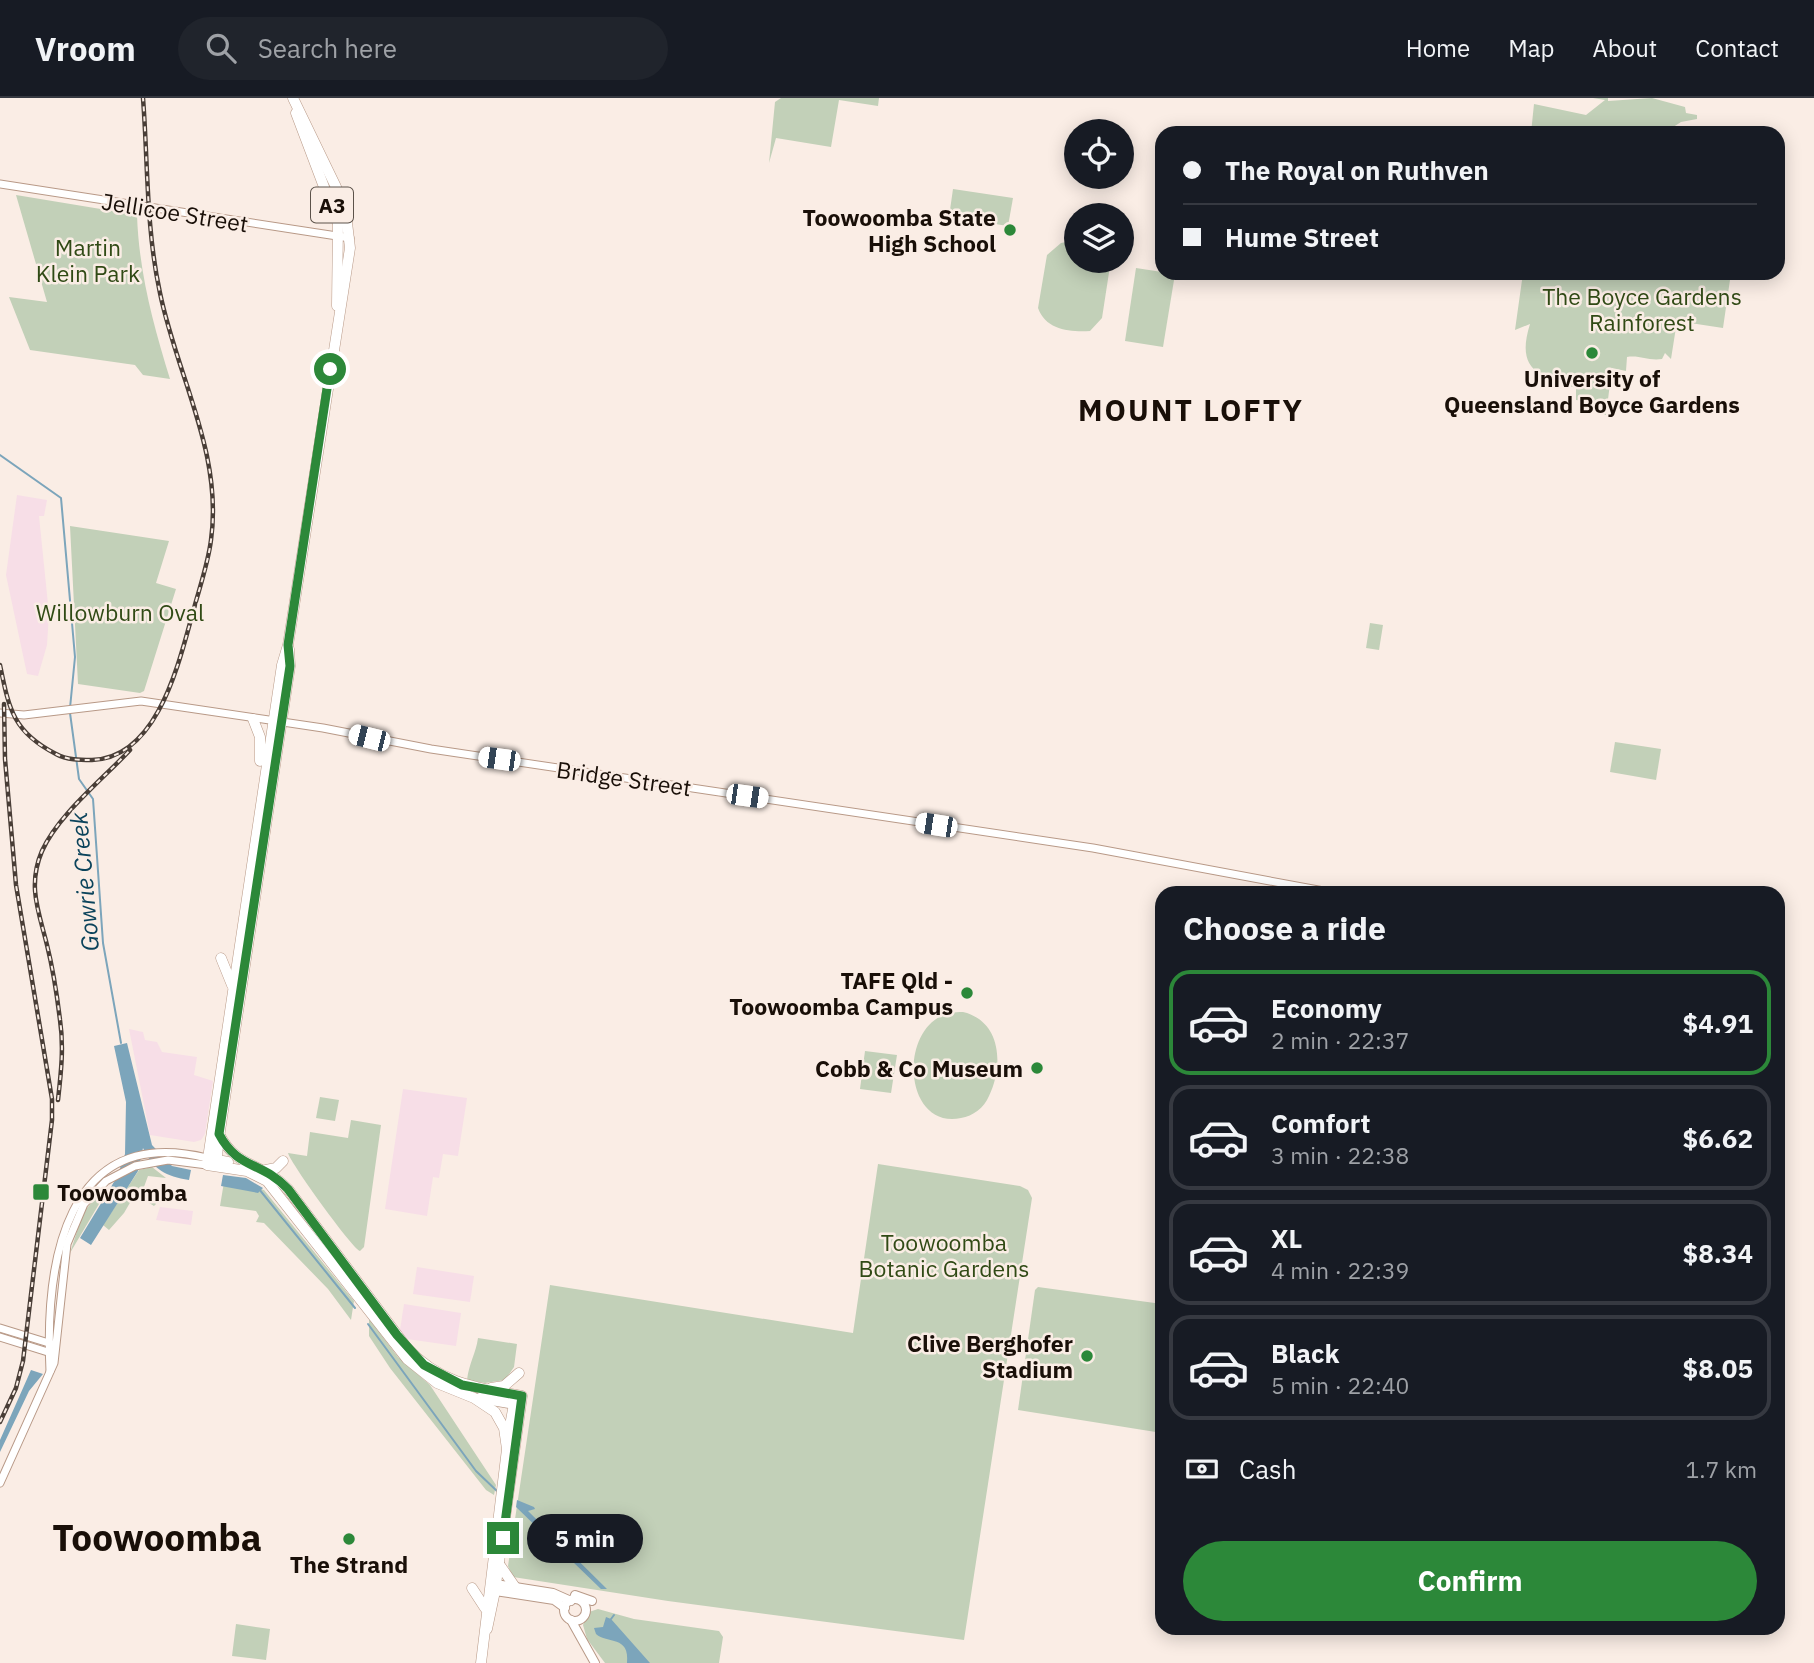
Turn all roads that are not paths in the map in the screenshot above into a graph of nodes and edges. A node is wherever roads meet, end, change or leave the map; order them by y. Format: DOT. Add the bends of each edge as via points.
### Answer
graph roads {
  1 [pos="293,98"];
  2 [pos="0,184"];
  3 [pos="345,238"];
  4 [pos="0,713"];
  5 [pos="253,719"];
  6 [pos="277,721"];
  7 [pos="259,803"];
  8 [pos="1297,886"];
  9 [pos="220,958"];
  10 [pos="232,985"];
  11 [pos="207,1161"];
  12 [pos="283,1161"];
  13 [pos="266,1170"];
  14 [pos="0,1328"];
  15 [pos="0,1337"];
  16 [pos="53,1349"];
  17 [pos="519,1373"];
  18 [pos="477,1394"];
  19 [pos="518,1400"];
  20 [pos="506,1441"];
  21 [pos="0,1483"];
  22 [pos="505,1496"];
  23 [pos="499,1563"];
  24 [pos="515,1587"];
  25 [pos="472,1588"];
  26 [pos="496,1588"];
  27 [pos="553,1593"];
  28 [pos="581,1601"];
  29 [pos="568,1604"];
  30 [pos="485,1608"];
  31 [pos="581,1619"];
  32 [pos="571,1620"];
  33 [pos="485,1633"];
  34 [pos="581,1638"];
  35 [pos="481,1663"];
  36 [pos="595,1663"];
  1 -- 3 [label="highway, A3" via="304,140"];
  2 -- 3 [label="main road, Jellicoe Street"];
  3 -- 6 [label="highway, A3" via="338,317 288,645 290,666"];
  4 -- 5 [label="main road, Bridge Street" via="20,716 141,701"];
  5 -- 6 [label="main road, Bridge Street"];
  5 -- 7 [label="highway" via="261,745"];
  6 -- 7 [label="highway, A3"];
  6 -- 8 [label="main road, Bridge Street" via="406,745 1093,848"];
  6 -- 13 [label="highway, A3" via="217,1160"];
  7 -- 10 [label="highway, A3"];
  9 -- 10 [label="highway"];
  10 -- 11 [label="highway, A3"];
  11 -- 16 [label="main road" via="168,1160 135,1166 106,1181 84,1204 70,1232"];
  11 -- 16 [label="main road" via="160,1153 132,1159 111,1169 82,1193 65,1223 59,1250"];
  11 -- 18 [label="highway" via="247,1171 271,1185 407,1359 444,1387"];
  12 -- 13 [label="highway"];
  13 -- 18 [label="highway" via="288,1189 412,1353 440,1377"];
  14 -- 16 [label="main road"];
  15 -- 16 [label="main road"];
  16 -- 21 [label="main road" via="50,1373"];
  17 -- 18 [label="highway" via="504,1386"];
  18 -- 19 [label="highway"];
  18 -- 20 [label="highway" via="499,1417"];
  19 -- 20 [label="highway"];
  19 -- 22 [label="highway"];
  20 -- 22 [label="highway"];
  22 -- 23 [label="highway"];
  22 -- 30 [label="highway"];
  23 -- 24 [label="highway"];
  23 -- 26 [label="highway"];
  24 -- 26 [label="main road"];
  24 -- 27 [label="main road"];
  25 -- 30 [label="highway"];
  26 -- 29 [label="main road"];
  26 -- 33 [label="highway"];
  27 -- 28 [label="main road" via="592,1601"];
  27 -- 29 [label="main road"];
  28 -- 29 [label="main road"];
  28 -- 31 [label="main road" via="586,1611"];
  29 -- 32 [label="main road" via="566,1615"];
  30 -- 33 [label="highway"];
  31 -- 32 [label="main road"];
  31 -- 34 [label="main road"];
  32 -- 34 [label="main road"];
  33 -- 35 [label="highway"];
  34 -- 36 [label="main road"];
}
